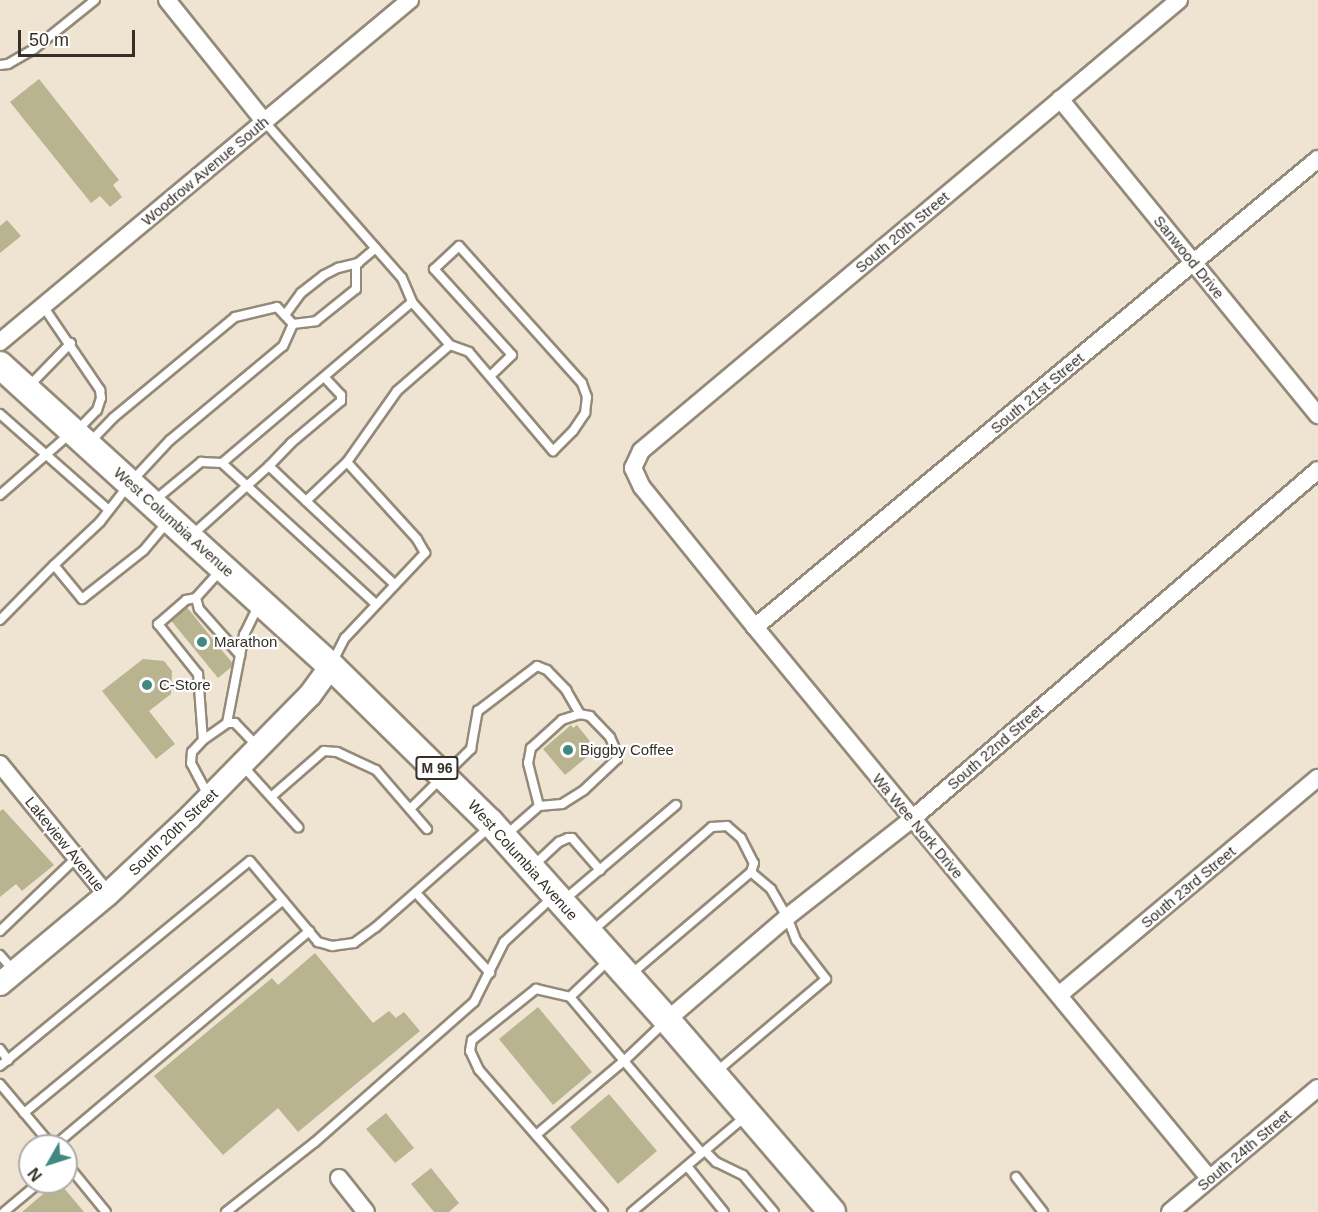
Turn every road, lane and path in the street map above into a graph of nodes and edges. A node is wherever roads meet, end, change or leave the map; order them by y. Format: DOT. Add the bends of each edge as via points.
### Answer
graph roads {
  1 [pos="94,0"];
  2 [pos="167,0"];
  3 [pos="410,0"];
  4 [pos="1179,0"];
  5 [pos="0,65"];
  6 [pos="1060,99"];
  7 [pos="264,121"];
  8 [pos="1318,159"];
  9 [pos="376,248"];
  10 [pos="1193,263"];
  11 [pos="356,264"];
  12 [pos="412,302"];
  13 [pos="43,306"];
  14 [pos="285,315"];
  15 [pos="293,324"];
  16 [pos="0,342"];
  17 [pos="71,343"];
  18 [pos="450,345"];
  19 [pos="0,365"];
  20 [pos="490,376"];
  21 [pos="325,378"];
  22 [pos="27,389"];
  23 [pos="0,414"];
  24 [pos="1318,415"];
  25 [pos="79,436"];
  26 [pos="47,454"];
  27 [pos="347,462"];
  28 [pos="222,464"];
  29 [pos="269,466"];
  30 [pos="633,468"];
  31 [pos="1318,470"];
  32 [pos="131,482"];
  33 [pos="248,487"];
  34 [pos="0,495"];
  35 [pos="306,501"];
  36 [pos="109,510"];
  37 [pos="162,510"];
  38 [pos="190,536"];
  39 [pos="54,565"];
  40 [pos="224,567"];
  41 [pos="395,585"];
  42 [pos="196,598"];
  43 [pos="260,601"];
  44 [pos="376,604"];
  45 [pos="0,620"];
  46 [pos="755,627"];
  47 [pos="240,656"];
  48 [pos="331,666"];
  49 [pos="580,714"];
  50 [pos="227,723"];
  51 [pos="203,740"];
  52 [pos="259,747"];
  53 [pos="0,764"];
  54 [pos="242,765"];
  55 [pos="445,777"];
  56 [pos="1318,778"];
  57 [pos="271,797"];
  58 [pos="209,798"];
  59 [pos="676,805"];
  60 [pos="539,806"];
  61 [pos="410,809"];
  62 [pos="912,819"];
  63 [pos="298,827"];
  64 [pos="427,829"];
  65 [pos="498,831"];
  66 [pos="76,858"];
  67 [pos="531,868"];
  68 [pos="600,870"];
  69 [pos="751,872"];
  70 [pos="416,893"];
  71 [pos="107,896"];
  72 [pos="558,898"];
  73 [pos="283,900"];
  74 [pos="787,917"];
  75 [pos="0,931"];
  76 [pos="309,931"];
  77 [pos="590,933"];
  78 [pos="0,955"];
  79 [pos="611,957"];
  80 [pos="490,973"];
  81 [pos="628,976"];
  82 [pos="8,978"];
  83 [pos="1059,995"];
  84 [pos="570,997"];
  85 [pos="668,1020"];
  86 [pos="0,1049"];
  87 [pos="8,1059"];
  88 [pos="624,1061"];
  89 [pos="0,1066"];
  90 [pos="714,1074"];
  91 [pos="0,1084"];
  92 [pos="1318,1088"];
  93 [pos="24,1113"];
  94 [pos="748,1114"];
  95 [pos="42,1134"];
  96 [pos="67,1134"];
  97 [pos="536,1135"];
  98 [pos="704,1152"];
  99 [pos="687,1166"];
  100 [pos="1016,1177"];
  101 [pos="78,1178"];
  102 [pos="339,1178"];
  103 [pos="1209,1179"];
  104 [pos="26,1194"];
  105 [pos="4,1212"];
  106 [pos="106,1212"];
  107 [pos="226,1212"];
  108 [pos="366,1212"];
  109 [pos="603,1212"];
  110 [pos="632,1212"];
  111 [pos="724,1212"];
  112 [pos="774,1212"];
  113 [pos="832,1212"];
  114 [pos="1043,1212"];
  115 [pos="1170,1212"];
  1 -- 5 [label="lane" via="34,49"];
  2 -- 7 [label="street"];
  3 -- 7 [label="street, Woodrow Avenue South"];
  4 -- 6 [label="street, South 20th Street"];
  6 -- 10 [label="street, Sanwood Drive"];
  6 -- 30 [label="street, South 20th Street" via="641,451"];
  7 -- 9 [label="lane"];
  7 -- 13 [label="street, Woodrow Avenue South"];
  8 -- 10 [label="street, South 21st Street"];
  9 -- 11 [label="lane"];
  9 -- 12 [label="lane" via="402,278"];
  10 -- 24 [label="street, Sanwood Drive"];
  10 -- 46 [label="street, South 21st Street"];
  11 -- 14 [label="lane" via="338,267 324,275 301,293"];
  11 -- 15 [label="lane" via="356,289 316,321"];
  12 -- 18 [label="lane"];
  12 -- 21 [label="lane"];
  13 -- 16 [label="street, Woodrow Avenue South"];
  13 -- 17 [label="lane"];
  14 -- 15 [label="lane"];
  14 -- 25 [label="lane" via="278,307 235,317 122,411"];
  15 -- 32 [label="lane" via="283,346 170,440"];
  17 -- 22 [label="lane"];
  17 -- 25 [label="lane" via="102,398"];
  18 -- 20 [label="lane" via="469,352"];
  18 -- 27 [label="lane" via="397,391"];
  19 -- 22 [label="main road, West Columbia Avenue / M 96"];
  20 -- 20 [label="lane" via="553,451 585,413 587,398 582,383 459,246 434,269 512,355"];
  21 -- 28 [label="lane"];
  21 -- 29 [label="lane" via="341,395 341,401"];
  22 -- 25 [label="main road, West Columbia Avenue / M 96"];
  23 -- 26 [label="lane"];
  25 -- 26 [label="lane"];
  25 -- 32 [label="main road, West Columbia Avenue / M 96"];
  26 -- 34 [label="lane"];
  26 -- 36 [label="lane"];
  27 -- 35 [label="lane"];
  27 -- 41 [label="lane" via="417,539 425,553"];
  28 -- 33 [label="lane"];
  28 -- 37 [label="lane" via="201,462 189,469"];
  29 -- 33 [label="lane"];
  29 -- 35 [label="lane"];
  30 -- 46 [label="street, Wa Wee Nork Drive" via="642,487"];
  31 -- 62 [label="street, South 22nd Street"];
  32 -- 36 [label="lane"];
  32 -- 37 [label="main road, West Columbia Avenue / M 96"];
  33 -- 38 [label="lane"];
  33 -- 44 [label="lane"];
  35 -- 41 [label="lane"];
  36 -- 39 [label="lane"];
  37 -- 38 [label="main road, West Columbia Avenue / M 96"];
  37 -- 39 [label="lane" via="144,550 82,599"];
  38 -- 40 [label="main road, West Columbia Avenue / M 96"];
  39 -- 45 [label="lane"];
  40 -- 42 [label="lane"];
  40 -- 43 [label="main road, West Columbia Avenue / M 96"];
  41 -- 44 [label="lane"];
  42 -- 47 [label="lane" via="199,609"];
  42 -- 51 [label="lane" via="186,600 158,624 198,674"];
  43 -- 47 [label="lane" via="244,635"];
  43 -- 48 [label="main road, West Columbia Avenue / M 96"];
  44 -- 48 [label="lane" via="345,638"];
  46 -- 62 [label="street, Wa Wee Nork Drive"];
  47 -- 50 [label="lane"];
  48 -- 52 [label="main road, South 20th Street" via="310,695"];
  48 -- 55 [label="main road, West Columbia Avenue / M 96"];
  49 -- 55 [label="lane" via="566,690 547,670 537,666 478,711 471,749"];
  49 -- 60 [label="lane" via="562,720 531,748 528,763"];
  49 -- 60 [label="lane" via="590,716 610,737 617,759 584,790 562,804"];
  50 -- 51 [label="lane"];
  50 -- 52 [label="lane" via="235,723"];
  51 -- 58 [label="lane" via="192,752 191,763"];
  52 -- 54 [label="main road, South 20th Street"];
  53 -- 66 [label="street, Lakeview Avenue"];
  54 -- 57 [label="lane"];
  54 -- 58 [label="main road, South 20th Street"];
  55 -- 61 [label="lane"];
  55 -- 65 [label="main road, West Columbia Avenue / M 96"];
  56 -- 83 [label="street, South 23rd Street"];
  57 -- 61 [label="lane" via="324,751 337,752 376,770"];
  57 -- 63 [label="lane"];
  58 -- 71 [label="main road, South 20th Street"];
  59 -- 68 [label="lane"];
  60 -- 65 [label="lane"];
  61 -- 64 [label="lane"];
  62 -- 74 [label="street, South 22nd Street"];
  62 -- 83 [label="street, Wa Wee Nork Drive"];
  65 -- 67 [label="main road, West Columbia Avenue / M 96"];
  65 -- 70 [label="lane"];
  66 -- 71 [label="street, Lakeview Avenue"];
  66 -- 75 [label="lane"];
  67 -- 68 [label="lane" via="559,842 572,838"];
  67 -- 72 [label="main road, West Columbia Avenue / M 96"];
  68 -- 72 [label="lane"];
  69 -- 74 [label="lane" via="771,889"];
  69 -- 77 [label="lane" via="754,863 741,838 727,826 712,827"];
  69 -- 81 [label="lane"];
  70 -- 76 [label="lane" via="354,943 333,946 318,942"];
  70 -- 80 [label="lane"];
  71 -- 82 [label="main road, South 20th Street"];
  72 -- 77 [label="main road, West Columbia Avenue / M 96"];
  72 -- 80 [label="lane" via="504,942"];
  73 -- 76 [label="lane"];
  73 -- 87 [label="lane" via="250,861"];
  73 -- 93 [label="lane"];
  74 -- 85 [label="street, South 22nd Street"];
  74 -- 90 [label="lane" via="796,940 826,979"];
  76 -- 96 [label="lane"];
  77 -- 79 [label="main road, West Columbia Avenue / M 96"];
  78 -- 82 [label="lane"];
  79 -- 81 [label="main road, West Columbia Avenue / M 96"];
  79 -- 84 [label="lane"];
  80 -- 107 [label="lane" via="474,1002 315,1142"];
  81 -- 85 [label="main road, West Columbia Avenue / M 96"];
  83 -- 103 [label="street, Wa Wee Nork Drive"];
  84 -- 88 [label="lane"];
  84 -- 97 [label="lane" via="536,989 472,1040 470,1051 479,1070"];
  85 -- 88 [label="lane"];
  85 -- 90 [label="main road, West Columbia Avenue / M 96"];
  86 -- 87 [label="lane"];
  87 -- 89 [label="lane"];
  88 -- 97 [label="lane"];
  88 -- 98 [label="lane"];
  90 -- 94 [label="main road, West Columbia Avenue / M 96"];
  91 -- 93 [label="lane"];
  92 -- 103 [label="street, South 24th Street"];
  93 -- 95 [label="lane"];
  94 -- 98 [label="lane"];
  94 -- 113 [label="main road, West Columbia Avenue / M 96"];
  97 -- 109 [label="lane"];
  98 -- 99 [label="lane"];
  98 -- 112 [label="lane" via="743,1174"];
  99 -- 110 [label="lane"];
  99 -- 111 [label="lane"];
  100 -- 114 [label="lane"];
  101 -- 106 [label="lane"];
  102 -- 108 [label="street"];
  103 -- 115 [label="street, South 24th Street"];
  104 -- 105 [label="lane"];
}
